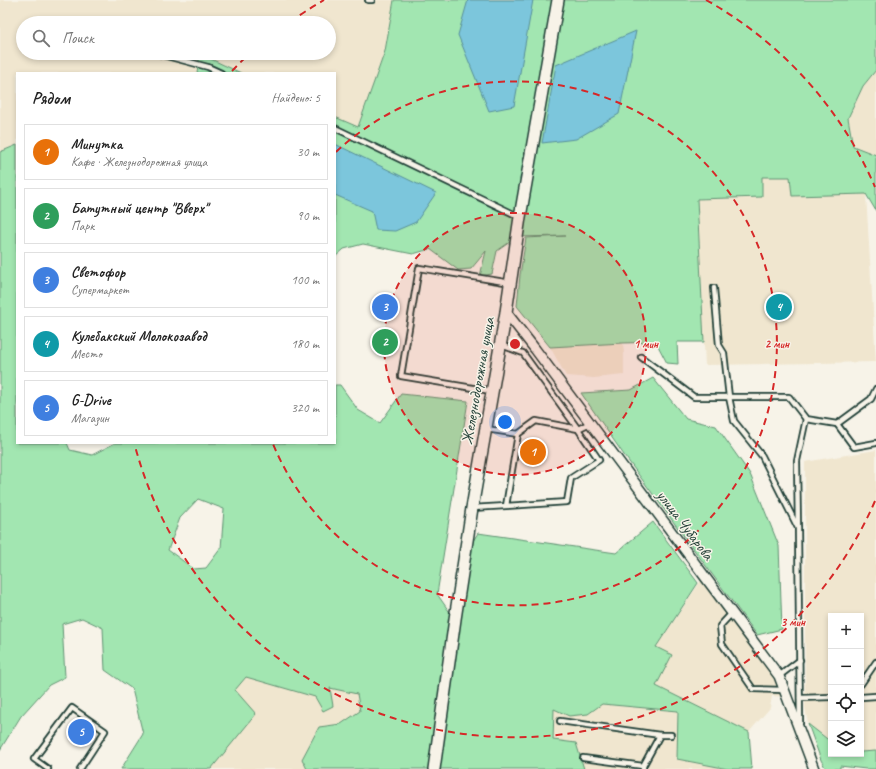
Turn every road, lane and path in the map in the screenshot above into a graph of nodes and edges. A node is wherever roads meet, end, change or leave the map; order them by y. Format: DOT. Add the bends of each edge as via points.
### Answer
graph roads {
  1 [pos="368,0"];
  2 [pos="372,0"];
  3 [pos="558,0"];
  4 [pos="184,60"];
  5 [pos="219,72"];
  6 [pos="336,128"];
  7 [pos="520,217"];
  8 [pos="511,283"];
  9 [pos="714,288"];
  10 [pos="506,312"];
  11 [pos="501,345"];
  12 [pos="641,357"];
  13 [pos="876,389"];
  14 [pos="493,391"];
  15 [pos="729,397"];
  16 [pos="806,419"];
  17 [pos="590,423"];
  18 [pos="837,424"];
  19 [pos="486,429"];
  20 [pos="578,429"];
  21 [pos="518,434"];
  22 [pos="876,443"];
  23 [pos="506,506"];
  24 [pos="472,508"];
  25 [pos="798,528"];
  26 [pos="732,613"];
  27 [pos="800,660"];
  28 [pos="876,662"];
  29 [pos="779,676"];
  30 [pos="864,680"];
  31 [pos="784,690"];
  32 [pos="864,696"];
  33 [pos="876,696"];
  34 [pos="828,697"];
  35 [pos="800,698"];
  36 [pos="560,721"];
  37 [pos="800,731"];
  38 [pos="660,734"];
  39 [pos="671,735"];
  40 [pos="583,758"];
  41 [pos="643,768"];
  42 [pos="48,769"];
  43 [pos="80,769"];
  44 [pos="434,769"];
  45 [pos="814,769"];
  1 -- 2 [label="lane"];
  3 -- 7 [label="street, Железнодорожная улица"];
  4 -- 5 [label="lane" via="208,66"];
  6 -- 7 [label="lane"];
  7 -- 8 [label="street, Железнодорожная улица"];
  8 -- 10 [label="street, Железнодорожная улица"];
  8 -- 14 [label="lane" via="419,268 404,353 401,376"];
  9 -- 15 [label="lane" via="718,345 724,353"];
  10 -- 11 [label="street, Железнодорожная улица"];
  10 -- 17 [label="street, улица Чубарова"];
  11 -- 14 [label="street, Железнодорожная улица"];
  11 -- 20 [label="lane" via="523,353"];
  12 -- 15 [label="lane" via="694,397"];
  13 -- 18 [label="lane" via="871,399"];
  14 -- 19 [label="street, Железнодорожная улица"];
  15 -- 16 [label="lane" via="789,397"];
  15 -- 25 [label="lane" via="734,421 762,456"];
  16 -- 18 [label="lane"];
  16 -- 25 [label="lane" via="797,461"];
  17 -- 20 [label="lane"];
  17 -- 26 [label="street, улица Чубарова"];
  18 -- 22 [label="lane" via="854,447"];
  19 -- 21 [label="lane"];
  19 -- 24 [label="street, Железнодорожная улица"];
  20 -- 21 [label="lane" via="536,421"];
  20 -- 23 [label="lane" via="600,460 571,478 567,502"];
  21 -- 23 [label="lane"];
  23 -- 24 [label="lane"];
  24 -- 44 [label="street, Железнодорожная улица"];
  25 -- 27 [label="lane"];
  26 -- 29 [label="street, улица Чубарова"];
  26 -- 31 [label="lane" via="720,626 722,644 753,689"];
  27 -- 29 [label="lane"];
  27 -- 35 [label="lane"];
  28 -- 30 [label="lane"];
  29 -- 31 [label="street, улица Чубарова"];
  31 -- 37 [label="street, улица Чубарова"];
  32 -- 33 [label="lane"];
  34 -- 35 [label="lane"];
  35 -- 37 [label="lane"];
  36 -- 38 [label="lane"];
  37 -- 45 [label="street, улица Чубарова"];
  38 -- 39 [label="lane"];
  38 -- 41 [label="lane"];
  40 -- 41 [label="lane"];
  42 -- 43 [label="lane" via="34,759 72,708 105,731"];
}
